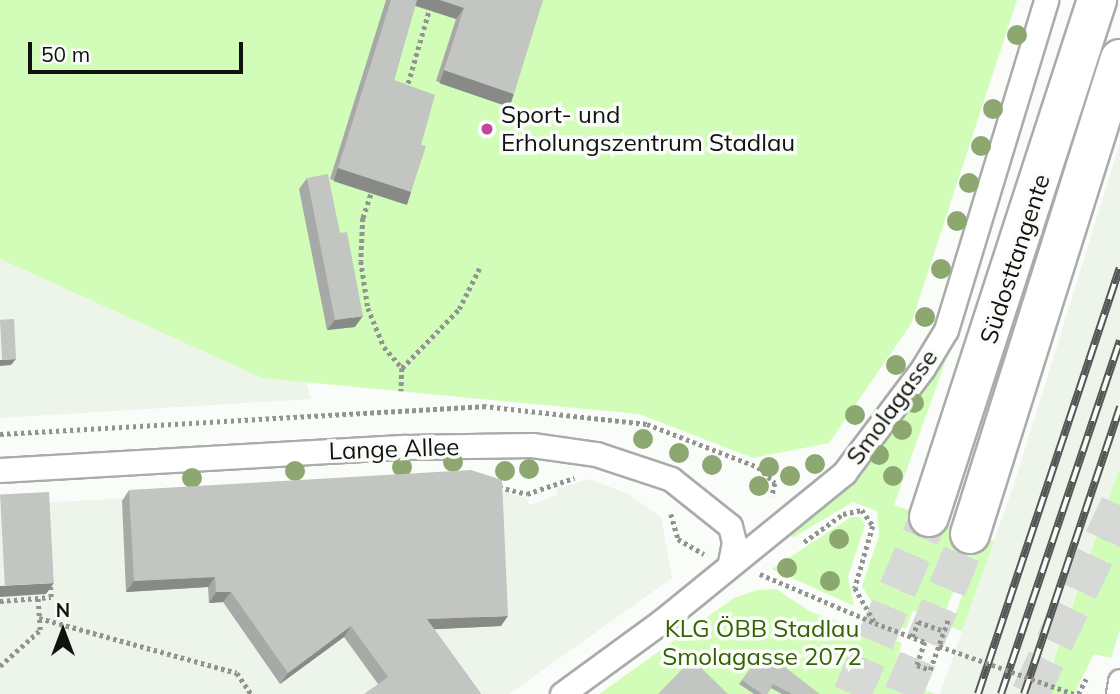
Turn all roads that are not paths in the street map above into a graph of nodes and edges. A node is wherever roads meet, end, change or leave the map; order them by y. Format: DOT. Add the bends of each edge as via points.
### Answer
graph roads {
  1 [pos="1046,0"];
  2 [pos="1097,0"];
  3 [pos="1120,59"];
  4 [pos="0,470"];
  5 [pos="929,517"];
  6 [pos="970,534"];
  7 [pos="730,562"];
  8 [pos="1120,681"];
  9 [pos="562,694"];
  10 [pos="1118,694"];
  1 -- 7 [label="street, Smolagasse" via="946,330 844,473"];
  2 -- 5 [label="highway, Südosttangente"];
  3 -- 6 [label="highway, Südosttangente"];
  4 -- 7 [label="street, Lange Allee" via="405,447 532,445 596,454 671,479 730,526 734,542"];
  7 -- 9 [label="street, Smolagasse" via="662,621"];
  8 -- 10 [label="street"];
}
